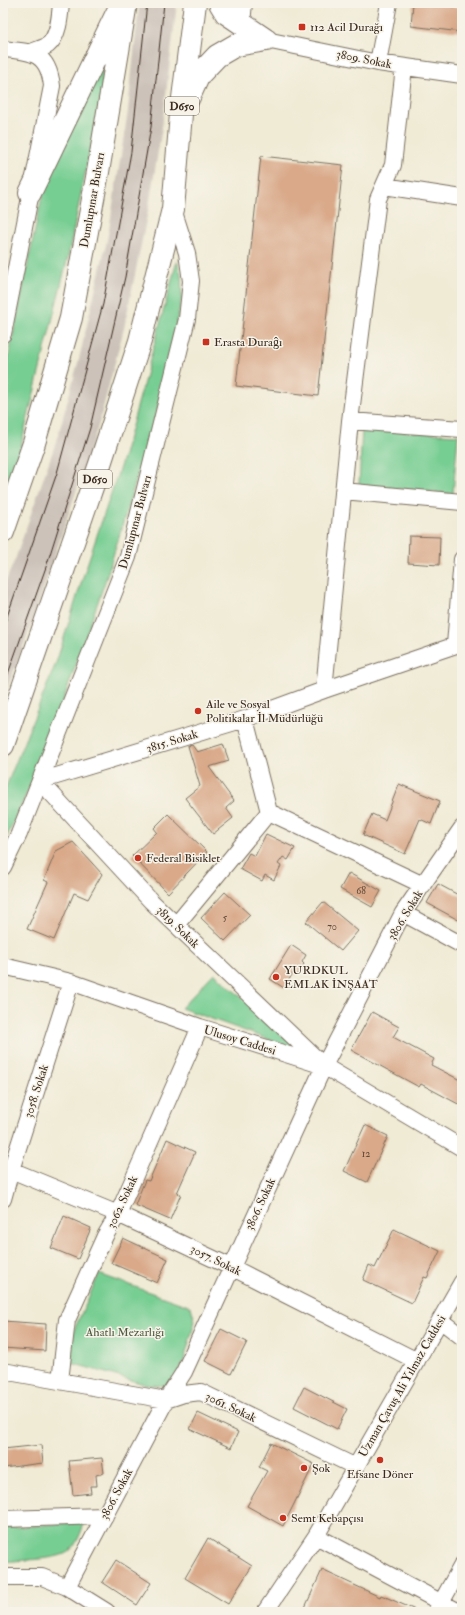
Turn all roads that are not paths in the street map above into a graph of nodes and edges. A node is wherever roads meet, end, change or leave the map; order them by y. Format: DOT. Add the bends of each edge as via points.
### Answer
graph roads {
  1 [pos="61,3"];
  2 [pos="122,3"];
  3 [pos="126,3"];
  4 [pos="195,3"];
  5 [pos="220,3"];
  6 [pos="244,3"];
  7 [pos="389,3"];
  8 [pos="242,24"];
  9 [pos="266,40"];
  10 [pos="3,49"];
  11 [pos="31,52"];
  12 [pos="378,63"];
  13 [pos="404,67"];
  14 [pos="462,75"];
  15 [pos="180,114"];
  16 [pos="384,186"];
  17 [pos="30,193"];
  18 [pos="462,198"];
  19 [pos="173,209"];
  20 [pos="3,334"];
  21 [pos="350,421"];
  22 [pos="462,429"];
  23 [pos="343,491"];
  24 [pos="462,502"];
  25 [pos="3,532"];
  26 [pos="462,559"];
  27 [pos="459,644"];
  28 [pos="324,690"];
  29 [pos="245,719"];
  30 [pos="3,745"];
  31 [pos="40,781"];
  32 [pos="269,812"];
  33 [pos="462,828"];
  34 [pos="3,867"];
  35 [pos="423,885"];
  36 [pos="403,913"];
  37 [pos="176,925"];
  38 [pos="462,945"];
  39 [pos="3,966"];
  40 [pos="70,982"];
  41 [pos="200,1027"];
  42 [pos="324,1066"];
  43 [pos="462,1148"];
  44 [pos="11,1170"];
  45 [pos="3,1199"];
  46 [pos="118,1214"];
  47 [pos="231,1267"];
  48 [pos="462,1282"];
  49 [pos="440,1320"];
  50 [pos="462,1337"];
  51 [pos="417,1361"];
  52 [pos="3,1371"];
  53 [pos="60,1381"];
  54 [pos="166,1400"];
  55 [pos="356,1467"];
  56 [pos="105,1516"];
  57 [pos="3,1519"];
  58 [pos="316,1536"];
  59 [pos="462,1565"];
  60 [pos="3,1577"];
  61 [pos="67,1587"];
  62 [pos="438,1608"];
  63 [pos="107,1612"];
  64 [pos="265,1612"];
  65 [pos="459,1612"];
  1 -- 11 [label="street" via="60,19 48,45"];
  2 -- 17 [label="highway"];
  3 -- 25 [label="highway, Dumlupınar Bulvarı" via="71,318 34,442"];
  4 -- 15 [label="highway, Dumlupınar Bulvarı / D650"];
  5 -- 8 [label="highway" via="226,13"];
  6 -- 8 [label="street"];
  7 -- 12 [label="street"];
  8 -- 9 [label="highway"];
  9 -- 12 [label="street, 3809. Sokak"];
  9 -- 15 [label="highway" via="236,45 217,56 199,75"];
  10 -- 11 [label="street"];
  11 -- 17 [label="street" via="46,65 51,74 52,86"];
  12 -- 13 [label="street, 3809. Sokak"];
  13 -- 14 [label="street, 3809. Sokak"];
  13 -- 16 [label="street" via="393,165"];
  15 -- 19 [label="highway, Dumlupınar Bulvarı / D650"];
  16 -- 18 [label="street"];
  16 -- 21 [label="street" via="378,200"];
  17 -- 20 [label="street"];
  19 -- 30 [label="highway, Dumlupınar Bulvarı / D650" via="140,341"];
  19 -- 31 [label="street, Dumlupınar Bulvarı" via="187,253 191,281 187,319 128,557"];
  21 -- 22 [label="street"];
  21 -- 23 [label="street"];
  23 -- 24 [label="street"];
  23 -- 28 [label="street"];
  26 -- 27 [label="street"];
  27 -- 28 [label="street, 3815. Sokak"];
  28 -- 29 [label="street, 3815. Sokak"];
  29 -- 31 [label="street, 3815. Sokak"];
  29 -- 32 [label="street"];
  31 -- 34 [label="street, Dumlupınar Bulvarı"];
  31 -- 37 [label="street, 3819. Sokak"];
  32 -- 35 [label="street"];
  32 -- 37 [label="street"];
  33 -- 35 [label="street, 3806. Sokak"];
  35 -- 36 [label="street, 3806. Sokak"];
  36 -- 38 [label="street"];
  36 -- 42 [label="street, 3806. Sokak"];
  37 -- 42 [label="street, 3819. Sokak"];
  39 -- 40 [label="street, Ulusoy Caddesi"];
  40 -- 41 [label="street, Ulusoy Caddesi"];
  40 -- 44 [label="street, 3058. Sokak"];
  41 -- 42 [label="street, Ulusoy Caddesi"];
  41 -- 46 [label="street, 3062. Sokak"];
  42 -- 43 [label="street, Ulusoy Caddesi"];
  42 -- 47 [label="street, 3806. Sokak"];
  44 -- 45 [label="street, 3058. Sokak"];
  44 -- 46 [label="street, 3057. Sokak"];
  46 -- 47 [label="street, 3057. Sokak"];
  46 -- 53 [label="street, 3062. Sokak" via="105,1236 67,1320"];
  47 -- 51 [label="street, 3057. Sokak"];
  47 -- 54 [label="street, 3806. Sokak" via="184,1372"];
  48 -- 49 [label="street, Uzman Çavuş Ali Yılmaz Caddesi"];
  49 -- 50 [label="street"];
  49 -- 51 [label="street, Uzman Çavuş Ali Yılmaz Caddesi"];
  51 -- 55 [label="street, Uzman Çavuş Ali Yılmaz Caddesi"];
  52 -- 53 [label="street, 3061. Sokak"];
  53 -- 54 [label="street, 3061. Sokak"];
  54 -- 55 [label="street, 3061. Sokak" via="201,1392"];
  54 -- 56 [label="street, 3806. Sokak"];
  55 -- 58 [label="street, Uzman Çavuş Ali Yılmaz Caddesi"];
  56 -- 57 [label="street"];
  56 -- 61 [label="street, 3806. Sokak"];
  58 -- 62 [label="street"];
  58 -- 64 [label="street, Uzman Çavuş Ali Yılmaz Caddesi"];
  59 -- 62 [label="street"];
  60 -- 61 [label="street" via="42,1576"];
  61 -- 63 [label="street"];
  62 -- 65 [label="street"];
}
